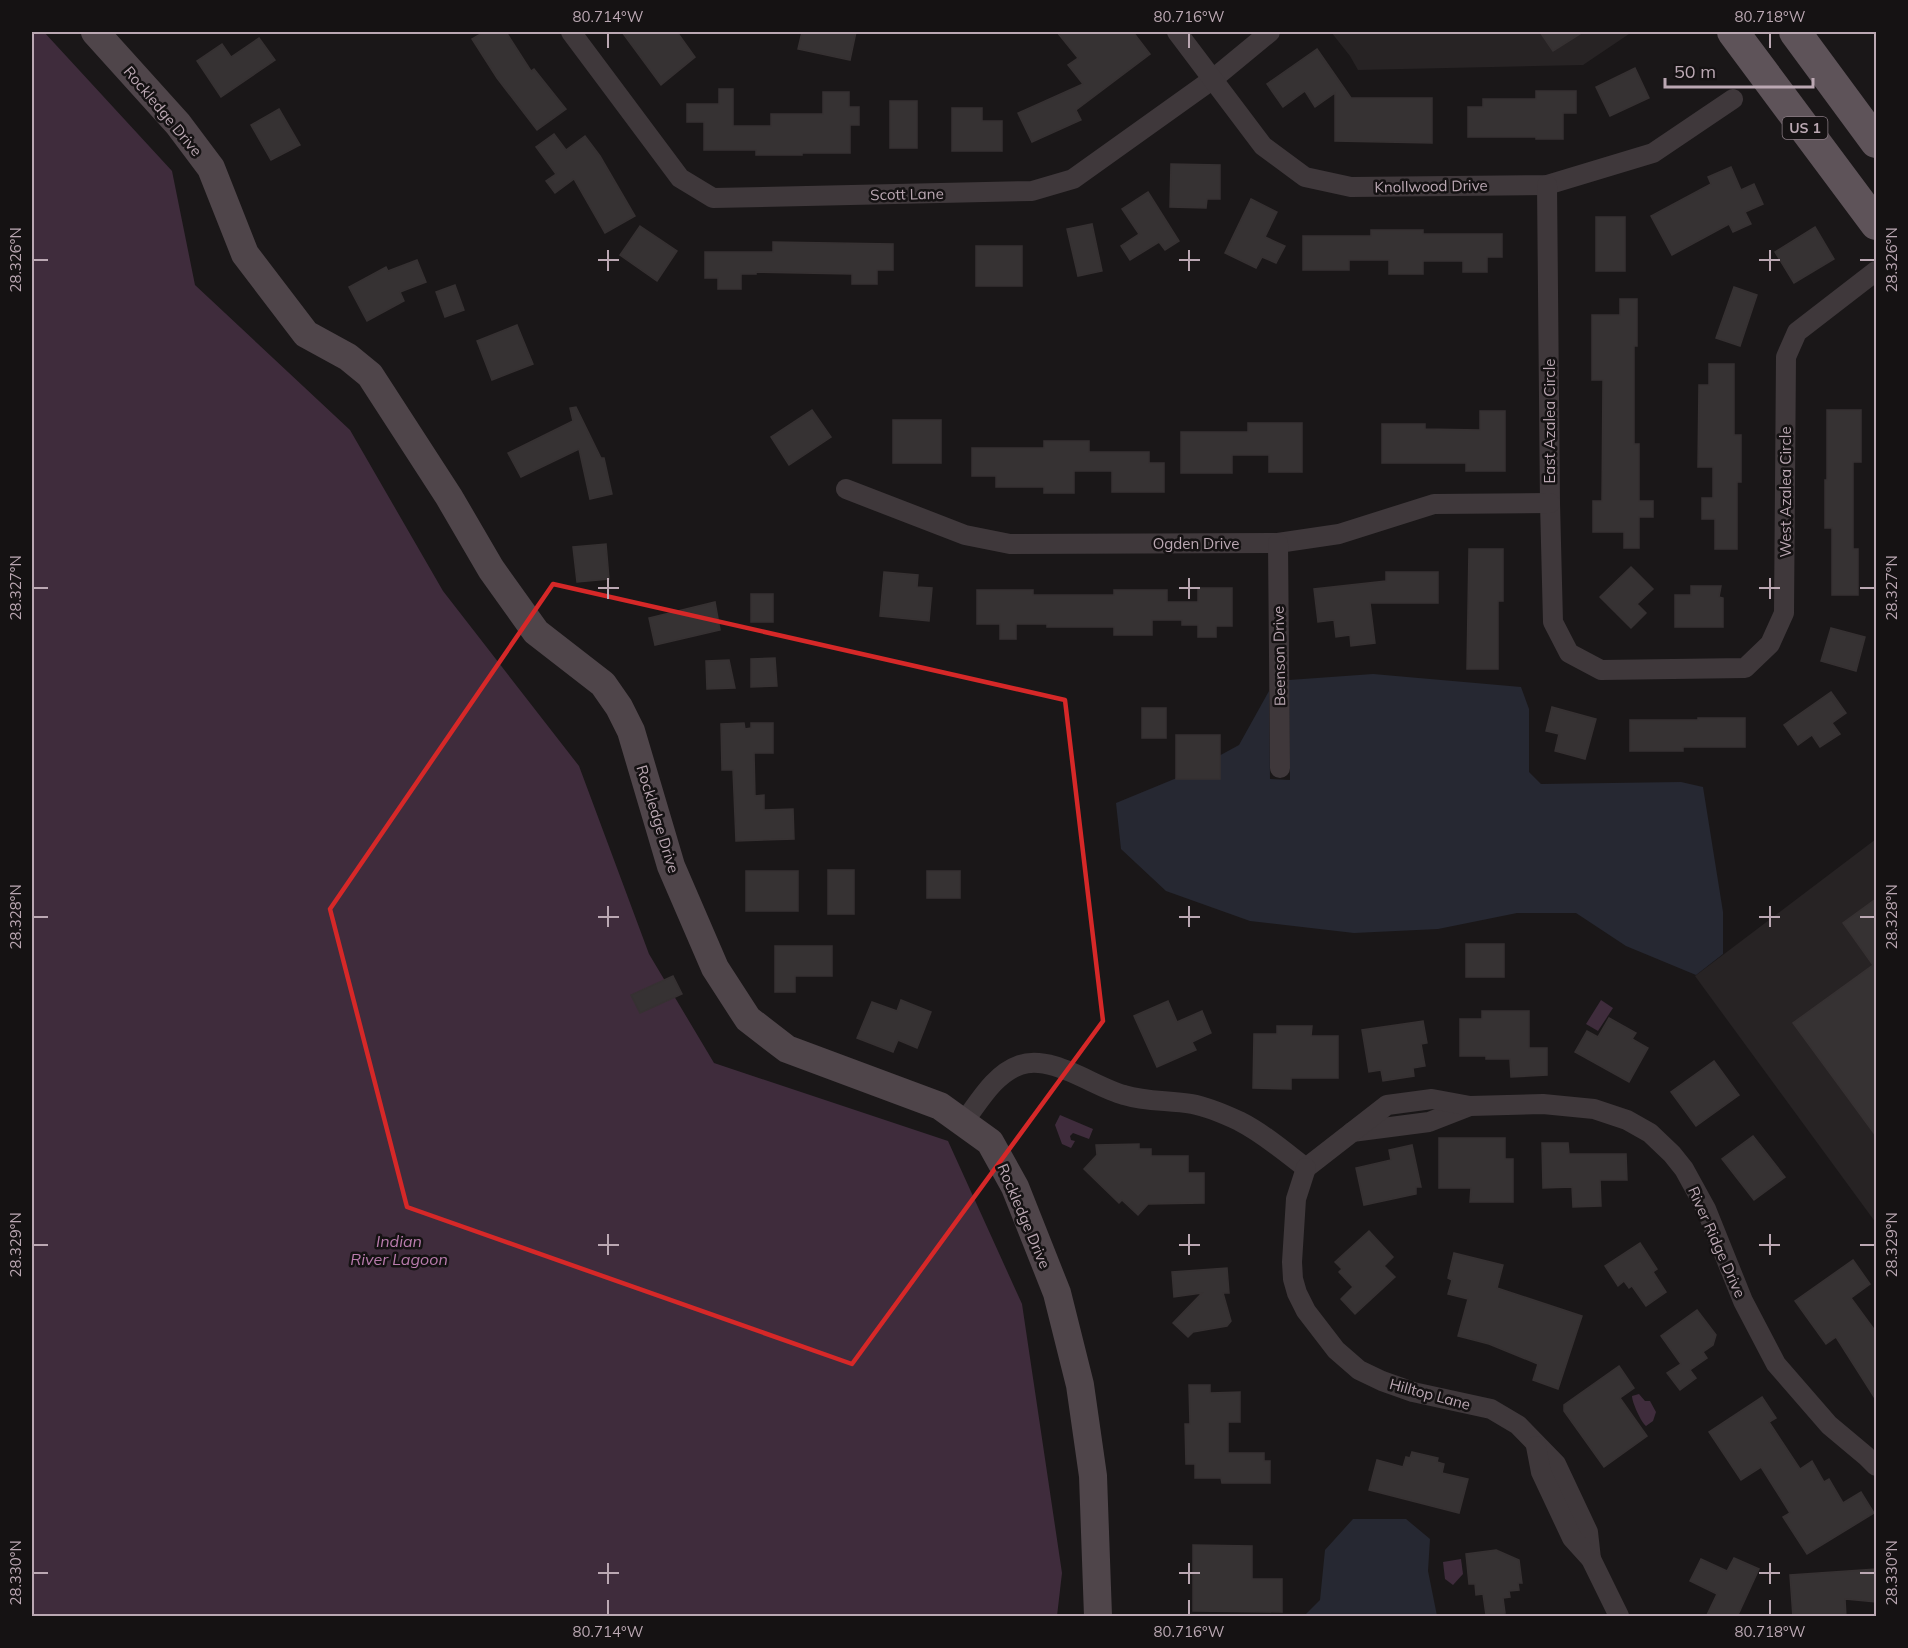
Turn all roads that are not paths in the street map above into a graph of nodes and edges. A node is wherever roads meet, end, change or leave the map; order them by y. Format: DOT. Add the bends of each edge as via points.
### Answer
graph roads {
  1 [pos="95,32"];
  2 [pos="571,32"];
  3 [pos="1177,32"];
  4 [pos="1270,32"];
  5 [pos="1733,32"];
  6 [pos="1795,32"];
  7 [pos="1213,79"];
  8 [pos="1733,99"];
  9 [pos="1876,142"];
  10 [pos="1547,185"];
  11 [pos="1876,224"];
  12 [pos="1876,271"];
  13 [pos="846,489"];
  14 [pos="1550,503"];
  15 [pos="1278,543"];
  16 [pos="1569,653"];
  17 [pos="1280,768"];
  18 [pos="963,1123"];
  19 [pos="1306,1168"];
  20 [pos="1876,1466"];
  21 [pos="1098,1617"];
  22 [pos="1618,1617"];
  1 -- 18 [label="street, Rockledge Drive" via="178,124 211,168 246,254 306,334 348,357 370,375 491,569 536,632 603,684 619,706 631,731 671,866 715,968 748,1019 787,1048 940,1106"];
  2 -- 7 [label="street, Scott Lane" via="680,178 713,198 1032,191 1073,179"];
  3 -- 7 [label="street, Knollwood Drive"];
  4 -- 7 [label="street, Scott Lane"];
  5 -- 11 [label="main road, US 1"];
  6 -- 9 [label="main road"];
  7 -- 10 [label="street, Knollwood Drive" via="1263,146 1305,177 1351,187"];
  8 -- 10 [label="street, Knollwood Drive" via="1653,153"];
  10 -- 14 [label="street, East Azalea Circle"];
  12 -- 16 [label="street, West Azalea Circle" via="1797,332 1786,357 1784,613 1770,644 1745,668 1601,670"];
  13 -- 15 [label="street, Ogden Drive" via="965,535 1010,544"];
  14 -- 15 [label="street, Ogden Drive" via="1434,504 1339,534"];
  14 -- 16 [label="street, East Azalea Circle" via="1553,622"];
  15 -- 17 [label="street, Beenson Drive"];
  18 -- 19 [label="street" via="1000,1076 1023,1064 1044,1064 1122,1095 1215,1111 1259,1133"];
  18 -- 21 [label="street, Rockledge Drive" via="990,1142 1015,1187 1057,1293 1080,1385 1094,1476"];
  19 -- 20 [label="street, River Ridge Drive" via="1387,1105 1432,1099 1470,1106 1543,1104 1594,1109 1627,1120 1650,1133 1684,1169 1776,1364 1829,1425"];
  19 -- 22 [label="street, Hilltop Lane" via="1296,1198 1293,1240 1293,1279 1306,1311 1336,1350 1359,1370 1413,1392 1491,1409 1518,1425 1536,1446 1541,1472 1572,1538 1591,1559"];
}
